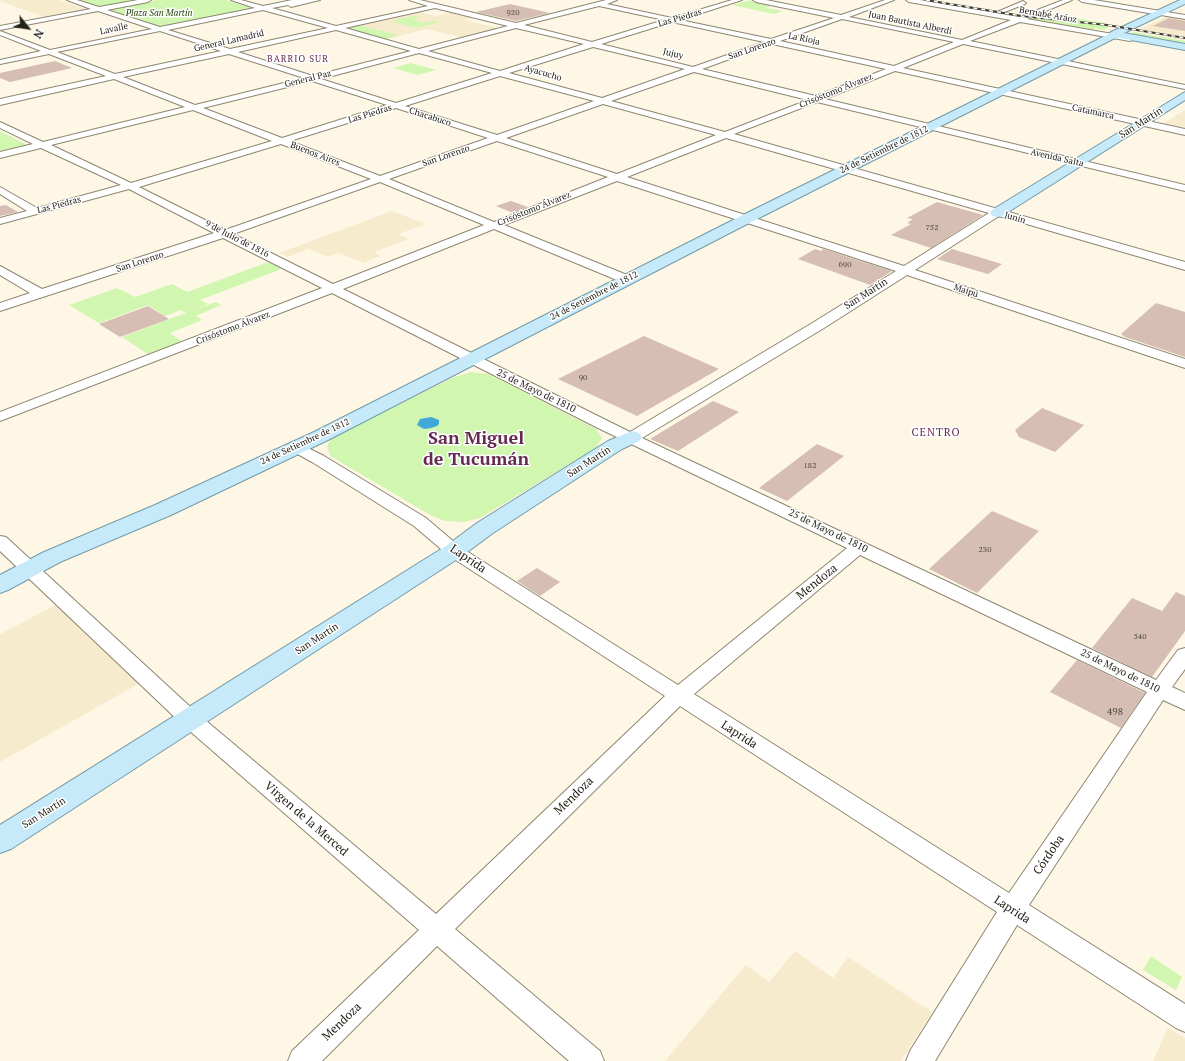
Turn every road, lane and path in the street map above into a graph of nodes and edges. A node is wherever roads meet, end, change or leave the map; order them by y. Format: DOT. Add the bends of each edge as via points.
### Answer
graph roads {
  1 [pos="70,0"];
  2 [pos="148,0"];
  3 [pos="234,0"];
  4 [pos="302,0"];
  5 [pos="317,0"];
  6 [pos="412,0"];
  7 [pos="580,0"];
  8 [pos="614,0"];
  9 [pos="739,0"];
  10 [pos="756,0"];
  11 [pos="891,0"];
  12 [pos="909,0"];
  13 [pos="932,0"];
  14 [pos="1068,0"];
  15 [pos="1082,0"];
  16 [pos="1185,1"];
  17 [pos="455,2"];
  18 [pos="1023,2"];
  19 [pos="599,4"];
  20 [pos="435,6"];
  21 [pos="1185,6"];
  22 [pos="99,9"];
  23 [pos="266,9"];
  24 [pos="1000,12"];
  25 [pos="1163,13"];
  26 [pos="1185,17"];
  27 [pos="841,18"];
  28 [pos="1024,18"];
  29 [pos="673,20"];
  30 [pos="518,25"];
  31 [pos="0,28"];
  32 [pos="336,28"];
  33 [pos="159,29"];
  34 [pos="0,33"];
  35 [pos="1116,35"];
  36 [pos="772,42"];
  37 [pos="960,42"];
  38 [pos="594,44"];
  39 [pos="1185,48"];
  40 [pos="422,51"];
  41 [pos="48,52"];
  42 [pos="227,52"];
  43 [pos="0,62"];
  44 [pos="1061,62"];
  45 [pos="894,68"];
  46 [pos="693,69"];
  47 [pos="503,72"];
  48 [pos="113,77"];
  49 [pos="311,79"];
  50 [pos="1185,87"];
  51 [pos="1001,92"];
  52 [pos="1185,95"];
  53 [pos="817,99"];
  54 [pos="603,100"];
  55 [pos="0,102"];
  56 [pos="396,106"];
  57 [pos="192,108"];
  58 [pos="1141,122"];
  59 [pos="0,126"];
  60 [pos="930,127"];
  61 [pos="1185,132"];
  62 [pos="726,134"];
  63 [pos="497,138"];
  64 [pos="282,141"];
  65 [pos="41,144"];
  66 [pos="0,155"];
  67 [pos="1078,162"];
  68 [pos="845,170"];
  69 [pos="616,176"];
  70 [pos="380,179"];
  71 [pos="130,186"];
  72 [pos="1185,188"];
  73 [pos="0,190"];
  74 [pos="35,211"];
  75 [pos="996,213"];
  76 [pos="746,219"];
  77 [pos="0,221"];
  78 [pos="494,225"];
  79 [pos="226,234"];
  80 [pos="1185,266"];
  81 [pos="0,270"];
  82 [pos="904,270"];
  83 [pos="628,280"];
  84 [pos="333,288"];
  85 [pos="41,294"];
  86 [pos="0,307"];
  87 [pos="471,359"];
  88 [pos="1185,364"];
  89 [pos="0,417"];
  90 [pos="632,437"];
  91 [pos="297,448"];
  92 [pos="0,541"];
  93 [pos="860,546"];
  94 [pos="454,551"];
  95 [pos="29,570"];
  96 [pos="0,585"];
  97 [pos="1185,655"];
  98 [pos="1159,690"];
  99 [pos="678,696"];
  100 [pos="1185,702"];
  101 [pos="191,720"];
  102 [pos="0,840"];
  103 [pos="1012,910"];
  104 [pos="436,930"];
  105 [pos="1185,1019"];
  106 [pos="302,1061"];
  107 [pos="590,1061"];
  108 [pos="920,1061"];
  1 -- 22 [label="street, Chacabuco"];
  2 -- 22 [label="street"];
  3 -- 23 [label="street, Ayacucho"];
  4 -- 23 [label="street, Lavalle"];
  5 -- 23 [label="street, Lavalle"];
  6 -- 20 [label="street, Jujuy"];
  7 -- 19 [label="street, La Rioja"];
  8 -- 19 [label="street, General Paz"];
  9 -- 29 [label="street, Las Piedras"];
  10 -- 27 [label="street, Juan Bautista Alberdi"];
  11 -- 27 [label="street, San Lorenzo"];
  12 -- 28 [label="street, Bernabé Aráoz"];
  13 -- 24 [label="street, Bernabé Aráoz"];
  14 -- 28 [label="street, Crisóstomo Álvarez"];
  15 -- 25 [label="street"];
  16 -- 25 [label="main road, 24 de Setiembre de 1812"];
  17 -- 20 [label="street, General Lamadrid"];
  18 -- 24 [label="street"];
  19 -- 29 [label="street, La Rioja"];
  19 -- 30 [label="street, General Paz"];
  20 -- 30 [label="street, Jujuy"];
  20 -- 32 [label="street, General Lamadrid"];
  21 -- 25 [label="main road, 24 de Setiembre de 1812"];
  22 -- 31 [label="street"];
  22 -- 33 [label="street, Chacabuco"];
  23 -- 32 [label="street, Ayacucho"];
  23 -- 33 [label="street, Lavalle"];
  24 -- 28 [label="street, Bernabé Aráoz"];
  25 -- 26 [label="street"];
  25 -- 35 [label="main road, 24 de Setiembre de 1812"];
  27 -- 36 [label="street, San Lorenzo"];
  27 -- 37 [label="street, Juan Bautista Alberdi"];
  28 -- 35 [label="street, Bernabé Aráoz"];
  28 -- 37 [label="street, Crisóstomo Álvarez"];
  29 -- 36 [label="street, La Rioja"];
  29 -- 38 [label="street, Las Piedras"];
  30 -- 38 [label="street, Jujuy"];
  30 -- 40 [label="street, General Paz"];
  32 -- 40 [label="street, Ayacucho"];
  32 -- 42 [label="street, General Lamadrid"];
  33 -- 41 [label="street, Lavalle"];
  33 -- 42 [label="street, Chacabuco"];
  34 -- 41 [label="street, Buenos Aires"];
  35 -- 39 [label="main road"];
  35 -- 44 [label="main road, 24 de Setiembre de 1812"];
  36 -- 45 [label="street, La Rioja"];
  36 -- 46 [label="street, San Lorenzo"];
  37 -- 44 [label="street, Juan Bautista Alberdi"];
  37 -- 45 [label="street, Crisóstomo Álvarez"];
  38 -- 46 [label="street, Jujuy"];
  38 -- 47 [label="street, Las Piedras"];
  40 -- 47 [label="street, Ayacucho"];
  40 -- 49 [label="street, General Paz"];
  41 -- 43 [label="street, Lavalle"];
  41 -- 48 [label="street, Buenos Aires"];
  42 -- 48 [label="street, General Lamadrid"];
  42 -- 49 [label="street, Chacabuco"];
  44 -- 50 [label="street, Juan Bautista Alberdi"];
  44 -- 51 [label="main road, 24 de Setiembre de 1812"];
  45 -- 51 [label="street, La Rioja"];
  45 -- 53 [label="street, Crisóstomo Álvarez"];
  46 -- 53 [label="street, Jujuy"];
  46 -- 54 [label="street, San Lorenzo"];
  47 -- 54 [label="street, Ayacucho"];
  47 -- 56 [label="street, Las Piedras"];
  48 -- 55 [label="street, General Lamadrid"];
  48 -- 57 [label="street, Buenos Aires"];
  49 -- 56 [label="street, Chacabuco"];
  49 -- 57 [label="street, General Paz"];
  51 -- 58 [label="street, Catamarca"];
  51 -- 60 [label="main road, 24 de Setiembre de 1812"];
  52 -- 58 [label="main road, San Martín"];
  53 -- 60 [label="street, Jujuy"];
  53 -- 62 [label="street, Crisóstomo Álvarez"];
  54 -- 62 [label="street, Ayacucho"];
  54 -- 63 [label="street, San Lorenzo"];
  56 -- 63 [label="street, Chacabuco"];
  56 -- 64 [label="street, Las Piedras"];
  57 -- 64 [label="street, Buenos Aires"];
  57 -- 65 [label="street, General Paz"];
  58 -- 61 [label="street, Catamarca"];
  58 -- 67 [label="main road, San Martín"];
  59 -- 65 [label="street, 9 de Julio de 1816"];
  60 -- 67 [label="street, Avenida Salta"];
  60 -- 68 [label="main road, 24 de Setiembre de 1812"];
  62 -- 68 [label="street, Ayacucho"];
  62 -- 69 [label="street, Crisóstomo Álvarez"];
  63 -- 69 [label="street, Chacabuco"];
  63 -- 70 [label="street, San Lorenzo"];
  64 -- 70 [label="street, Buenos Aires"];
  64 -- 71 [label="street, Las Piedras"];
  65 -- 66 [label="street, General Paz"];
  65 -- 71 [label="street, 9 de Julio de 1816"];
  67 -- 72 [label="street, Avenida Salta"];
  67 -- 75 [label="main road, San Martín"];
  68 -- 75 [label="street, Junín"];
  68 -- 76 [label="main road, 24 de Setiembre de 1812"];
  69 -- 76 [label="street, Chacabuco"];
  69 -- 78 [label="street, Crisóstomo Álvarez"];
  70 -- 78 [label="street, Buenos Aires"];
  70 -- 79 [label="street, San Lorenzo"];
  71 -- 74 [label="street, Las Piedras"];
  71 -- 79 [label="street, 9 de Julio de 1816"];
  73 -- 74 [label="street"];
  74 -- 77 [label="street, Las Piedras"];
  75 -- 80 [label="street, Junín"];
  75 -- 82 [label="street, San Martín"];
  76 -- 82 [label="street, Maipú"];
  76 -- 83 [label="main road, 24 de Setiembre de 1812"];
  78 -- 83 [label="street, Buenos Aires"];
  78 -- 84 [label="street, Crisóstomo Álvarez"];
  79 -- 84 [label="street, 9 de Julio de 1816"];
  79 -- 85 [label="street, San Lorenzo"];
  81 -- 85 [label="street"];
  82 -- 88 [label="street, Maipú"];
  82 -- 90 [label="street, San Martín" via="819,325"];
  83 -- 87 [label="main road, 24 de Setiembre de 1812"];
  84 -- 87 [label="street, 9 de Julio de 1816"];
  84 -- 89 [label="street, Crisóstomo Álvarez"];
  85 -- 86 [label="street, San Lorenzo"];
  87 -- 90 [label="street, 25 de Mayo de 1810"];
  87 -- 91 [label="main road, 24 de Setiembre de 1812"];
  90 -- 93 [label="street, 25 de Mayo de 1810"];
  90 -- 94 [label="main road, San Martín" via="615,445 485,528"];
  91 -- 94 [label="street, Laprida" via="420,522"];
  91 -- 95 [label="main road, 24 de Setiembre de 1812" via="163,510 52,557"];
  92 -- 95 [label="street, Virgen de la Merced"];
  93 -- 98 [label="street, 25 de Mayo de 1810"];
  93 -- 99 [label="street, Mendoza"];
  94 -- 99 [label="street, Laprida"];
  94 -- 101 [label="main road, San Martín"];
  95 -- 96 [label="main road, 24 de Setiembre de 1812"];
  95 -- 101 [label="street, Virgen de la Merced"];
  97 -- 98 [label="street, Córdoba"];
  98 -- 100 [label="street, 25 de Mayo de 1810"];
  98 -- 103 [label="street, Córdoba"];
  99 -- 103 [label="street, Laprida"];
  99 -- 104 [label="street, Mendoza"];
  101 -- 102 [label="main road, San Martín"];
  101 -- 104 [label="street, Virgen de la Merced"];
  103 -- 105 [label="street, Laprida"];
  103 -- 108 [label="street, Córdoba"];
  104 -- 106 [label="street, Mendoza"];
  104 -- 107 [label="street, Virgen de la Merced"];
}
